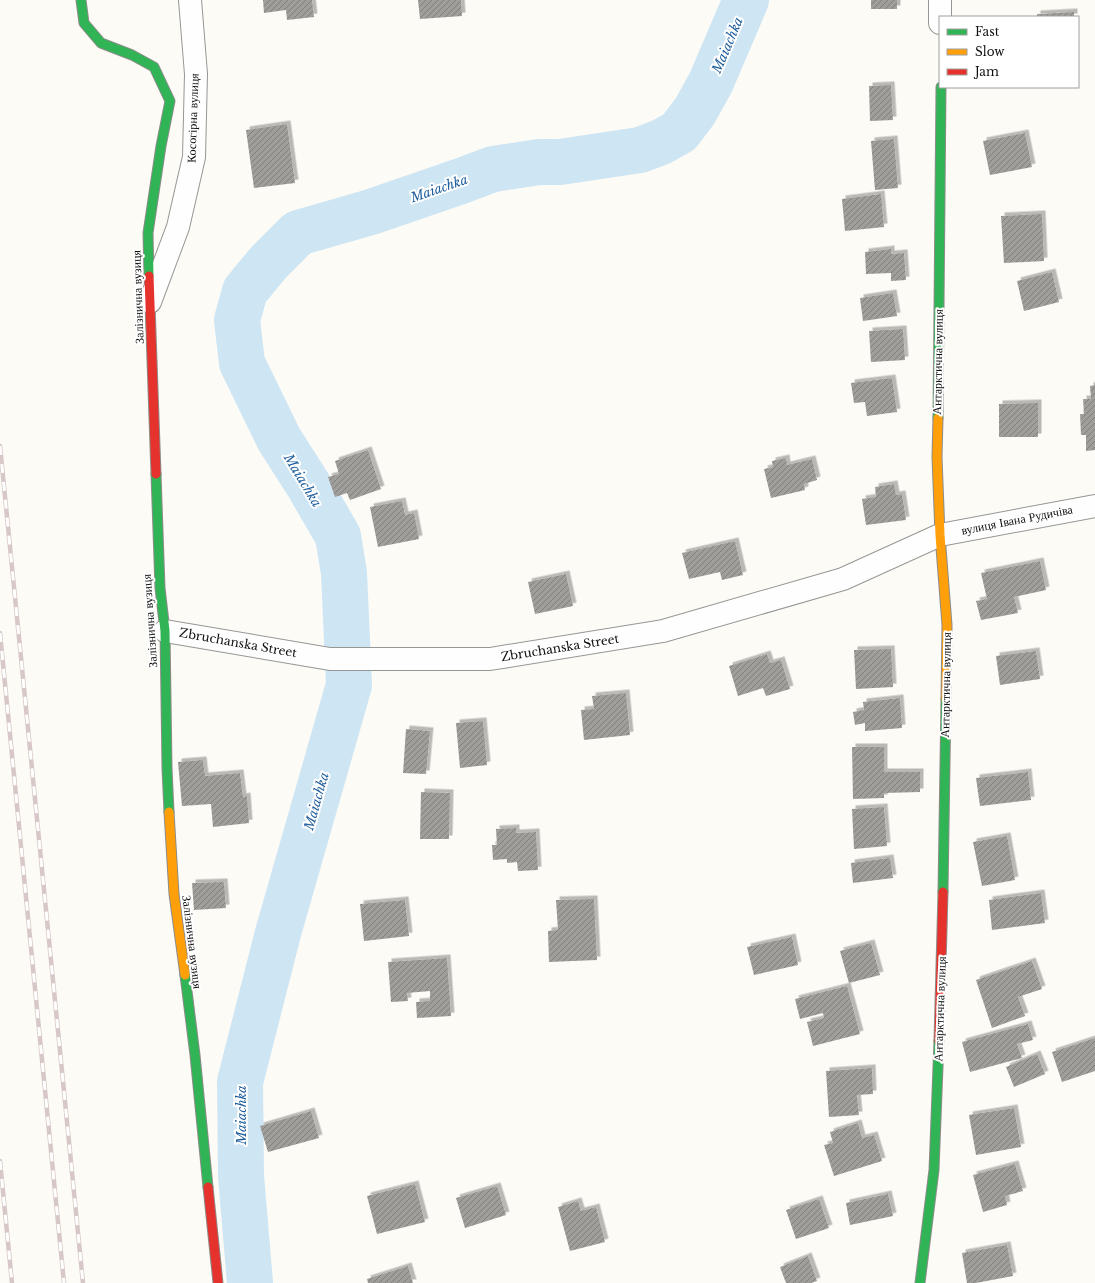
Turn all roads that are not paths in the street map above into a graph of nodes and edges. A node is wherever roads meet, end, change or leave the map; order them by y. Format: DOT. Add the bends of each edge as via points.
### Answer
graph roads {
  1 [pos="81,0"];
  2 [pos="190,0"];
  3 [pos="940,0"];
  4 [pos="940,16"];
  5 [pos="941,88"];
  6 [pos="150,302"];
  7 [pos="1095,506"];
  8 [pos="940,535"];
  9 [pos="164,631"];
  10 [pos="218,1283"];
  11 [pos="920,1283"];
  1 -- 6 [label="street, Залізнична вузиця" via="84,23 102,42 154,68 170,101 148,233"];
  2 -- 6 [label="street, Косогірна вулиця" via="196,74 194,157 178,227"];
  3 -- 4 [label="street"];
  5 -- 8 [label="street, Антарктична вулиця" via="937,457"];
  6 -- 9 [label="street, Залізнична вузиця" via="160,588"];
  7 -- 8 [label="street, вулиця Івана Рудичіва"];
  8 -- 9 [label="street, Zbruchanska Street" via="843,579 663,631 490,659 330,659"];
  8 -- 11 [label="street, Антарктична вулиця" via="947,625 942,970 934,1170"];
  9 -- 10 [label="street, Залізнична вузиця" via="167,768 174,894 195,1055"];
}
